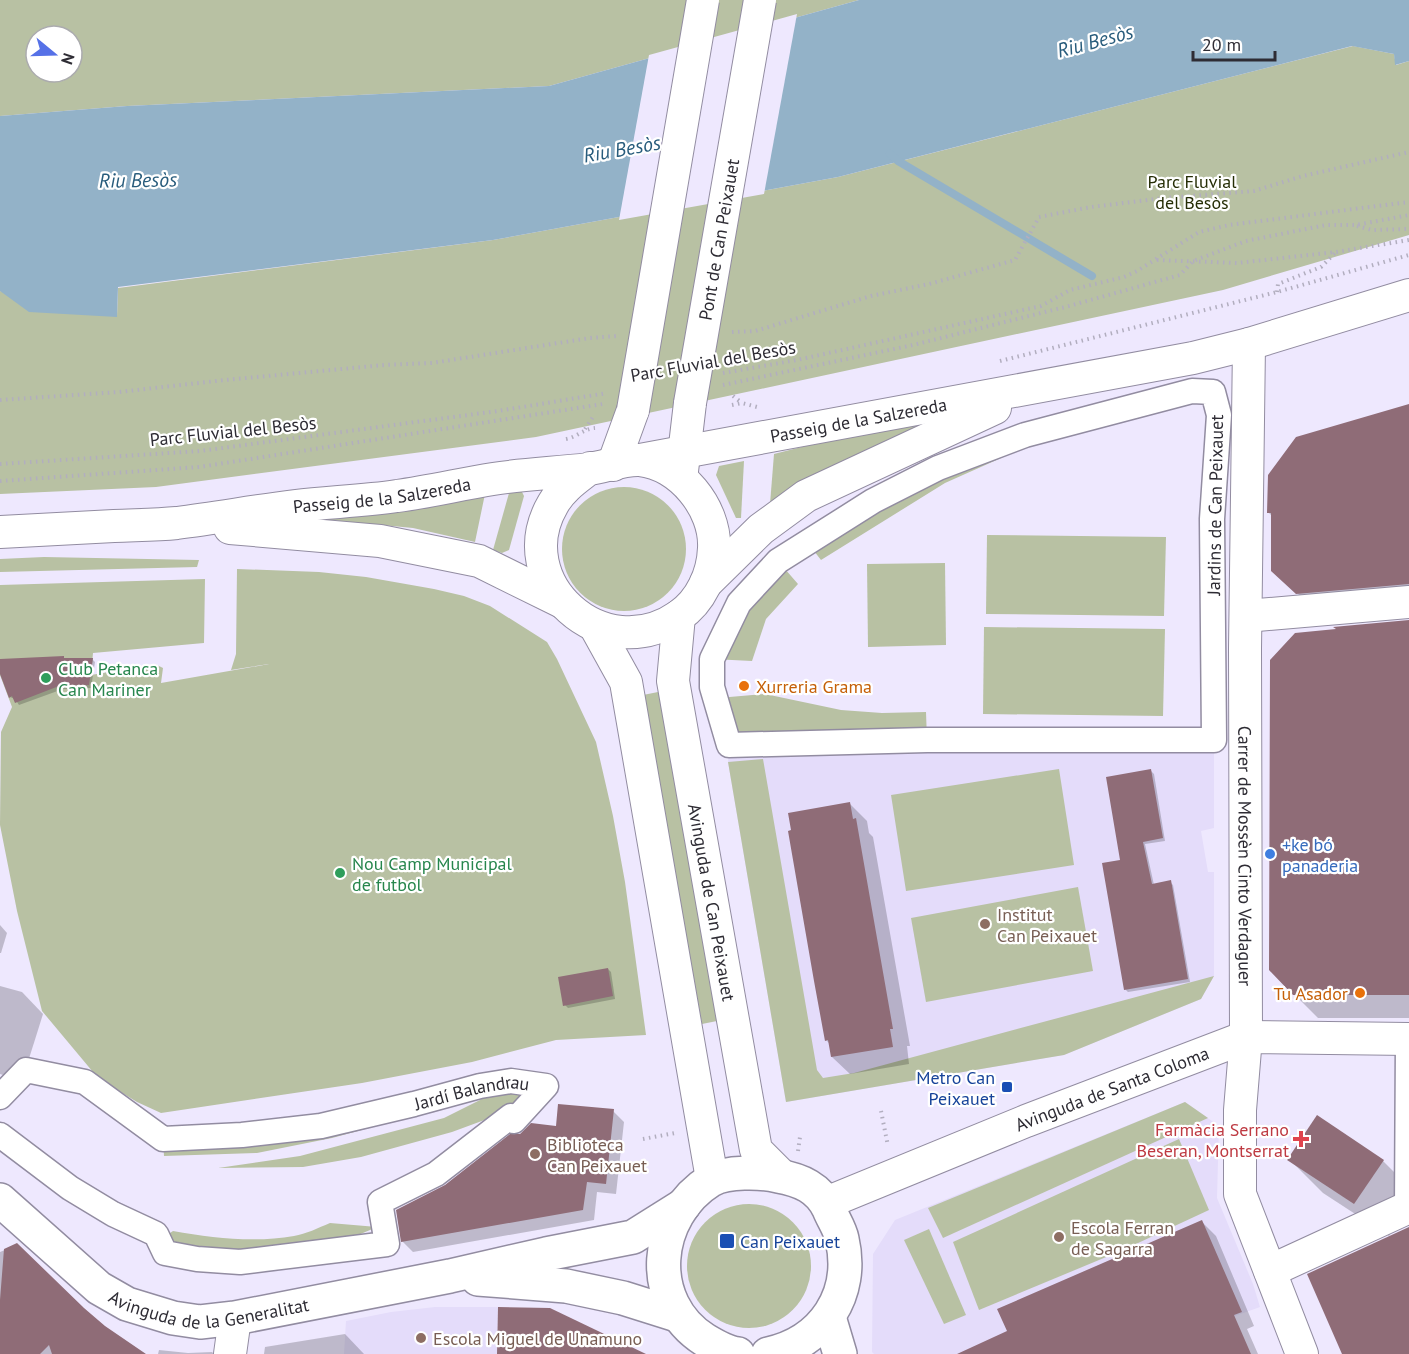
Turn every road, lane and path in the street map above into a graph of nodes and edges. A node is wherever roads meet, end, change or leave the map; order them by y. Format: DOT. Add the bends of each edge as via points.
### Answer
graph roads {
  1 [pos="703,0"];
  2 [pos="760,0"];
  3 [pos="1409,152"];
  4 [pos="1409,202"];
  5 [pos="1356,225"];
  6 [pos="1409,229"];
  7 [pos="1409,240"];
  8 [pos="1336,252"];
  9 [pos="1409,255"];
  10 [pos="1156,260"];
  11 [pos="1277,292"];
  12 [pos="1409,295"];
  13 [pos="731,332"];
  14 [pos="625,336"];
  15 [pos="1249,344"];
  16 [pos="996,362"];
  17 [pos="717,374"];
  18 [pos="1043,386"];
  19 [pos="733,396"];
  20 [pos="0,400"];
  21 [pos="623,401"];
  22 [pos="742,403"];
  23 [pos="732,405"];
  24 [pos="760,407"];
  25 [pos="593,417"];
  26 [pos="585,429"];
  27 [pos="0,464"];
  28 [pos="614,465"];
  29 [pos="683,465"];
  30 [pos="175,523"];
  31 [pos="0,532"];
  32 [pos="706,583"];
  33 [pos="562,602"];
  34 [pos="1409,602"];
  35 [pos="679,616"];
  36 [pos="1246,616"];
  37 [pos="595,626"];
  38 [pos="729,745"];
  39 [pos="1246,1037"];
  40 [pos="1408,1039"];
  41 [pos="0,1097"];
  42 [pos="0,1135"];
  43 [pos="783,1177"];
  44 [pos="712,1179"];
  45 [pos="0,1200"];
  46 [pos="826,1203"];
  47 [pos="684,1205"];
  48 [pos="1408,1208"];
  49 [pos="1270,1271"];
  50 [pos="450,1276"];
  51 [pos="677,1315"];
  52 [pos="829,1317"];
  53 [pos="235,1318"];
  54 [pos="714,1348"];
  55 [pos="230,1354"];
  56 [pos="738,1354"];
  57 [pos="768,1354"];
  58 [pos="840,1354"];
  59 [pos="1302,1354"];
  1 -- 21 [label="street, bridge"];
  2 -- 29 [label="street, Pont de Can Peixauet, bridge" via="690,403"];
  3 -- 13 [label="path" via="1254,191 1153,200 1038,217 1015,260 755,331"];
  4 -- 10 [label="path, Parc Fluvial del Besòs" via="1199,232"];
  5 -- 6 [label="path" via="1372,230"];
  7 -- 8 [label="path"];
  8 -- 10 [label="path" via="1237,263"];
  8 -- 11 [label="path" via="1321,267 1278,284"];
  9 -- 11 [label="path"];
  10 -- 17 [label="path, Parc Fluvial del Besòs" via="1124,277 1070,290 1041,306"];
  11 -- 16 [label="path"];
  12 -- 15 [label="street, Passeig de la Salzereda"];
  14 -- 20 [label="path" via="432,363"];
  15 -- 18 [label="street, Passeig de la Salzereda"];
  15 -- 36 [label="street, Carrer de Mossèn Cinto Verdaguer"];
  18 -- 29 [label="street, Passeig de la Salzereda"];
  18 -- 32 [label="street, Passeig de la Salzereda" via="806,496 761,529"];
  19 -- 22 [label="path"];
  21 -- 27 [label="path, Parc Fluvial del Besòs" via="498,411 200,451"];
  21 -- 28 [label="street"];
  22 -- 23 [label="path"];
  22 -- 24 [label="path"];
  25 -- 26 [label="path"];
  28 -- 29 [label="street"];
  28 -- 30 [label="street, Passeig de la Salzereda"];
  28 -- 33 [label="street" via="569,483 553,504 544,528 542,555 549,580"];
  29 -- 32 [label="street" via="709,515 715,538"];
  30 -- 31 [label="street, Passeig de la Salzereda"];
  30 -- 33 [label="street, Passeig de la Salzereda" via="380,541 479,561"];
  32 -- 35 [label="street" via="695,602"];
  33 -- 37 [label="street"];
  34 -- 36 [label="street"];
  35 -- 37 [label="street" via="652,629 624,633"];
  35 -- 43 [label="street, Avinguda de Can Peixauet" via="673,681 756,1150"];
  36 -- 39 [label="street, Carrer de Mossèn Cinto Verdaguer"];
  37 -- 44 [label="street" via="626,682"];
  38 -- 38 [label="street, Jardins de Can Peixauet" via="1214,740 1212,519 1219,415 1213,392 1192,391 1025,435 938,468 873,501 778,561 740,603 712,659 712,687"];
  39 -- 40 [label="street, Avinguda de Santa Coloma"];
  39 -- 46 [label="street, Avinguda de Santa Coloma"];
  39 -- 49 [label="street, Carrer de Mossèn Cinto Verdaguer" via="1240,1110 1240,1194"];
  40 -- 48 [label="street"];
  41 -- 42 [label="street, Jardí Balandrau" via="26,1070 85,1083 163,1139 321,1126 511,1081 546,1086 514,1121 511,1116 436,1174 380,1202 387,1244 240,1262 165,1253 156,1234 70,1188"];
  43 -- 44 [label="street" via="762,1172"];
  43 -- 46 [label="street" via="817,1191"];
  44 -- 47 [label="street"];
  45 -- 53 [label="street, Avinguda de la Generalitat" via="99,1288 128,1304 200,1322"];
  46 -- 52 [label="street" via="842,1237 846,1264 842,1292"];
  47 -- 50 [label="street, Avinguda de la Generalitat" via="633,1237"];
  47 -- 51 [label="street" via="669,1230 663,1259 666,1288"];
  48 -- 49 [label="street"];
  49 -- 59 [label="street, Carrer de Mossèn Cinto Verdaguer"];
  50 -- 51 [label="street, Avinguda de la Generalitat" via="566,1286"];
  50 -- 53 [label="street, Avinguda de la Generalitat"];
  51 -- 54 [label="street"];
  52 -- 57 [label="street" via="810,1337 786,1350"];
  52 -- 58 [label="street"];
  53 -- 55 [label="street"];
  54 -- 56 [label="street"];
}
